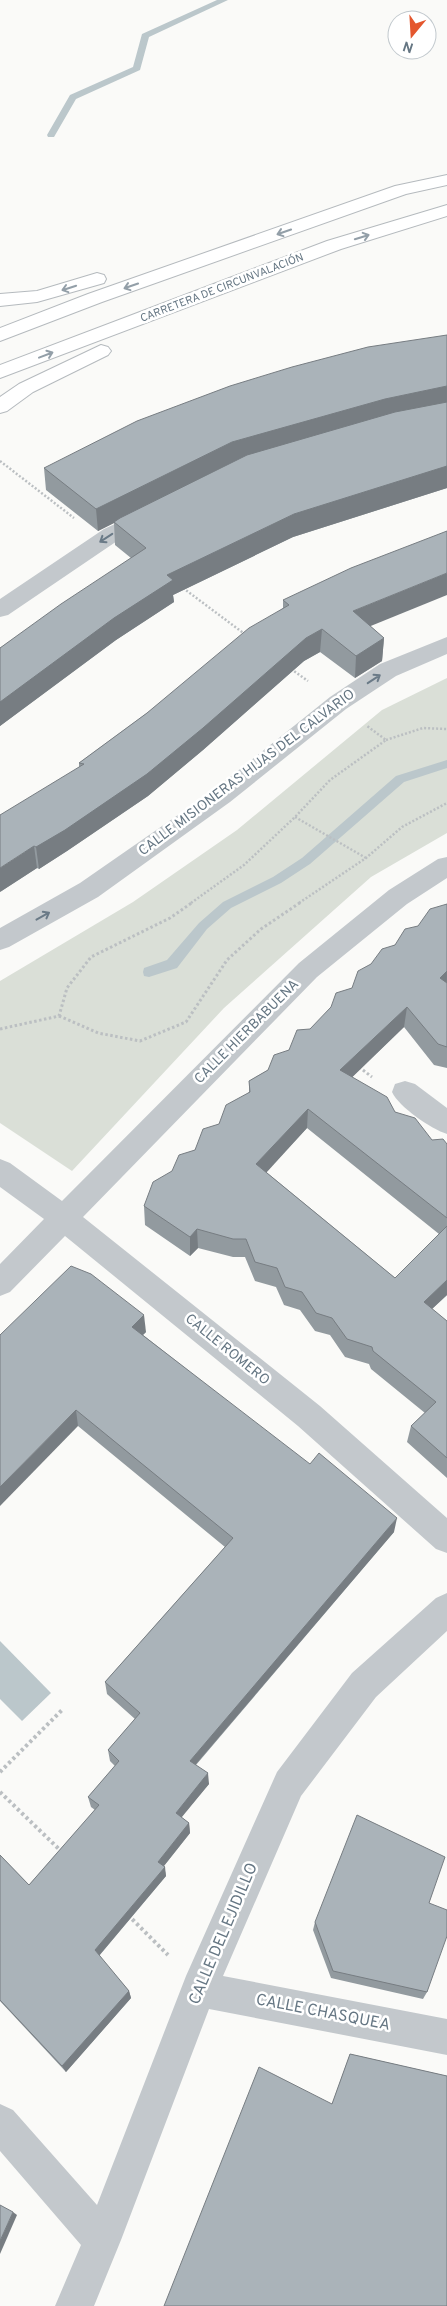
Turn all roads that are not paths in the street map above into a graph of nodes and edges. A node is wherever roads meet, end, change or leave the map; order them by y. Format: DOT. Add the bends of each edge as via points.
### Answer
graph roads {
  1 [pos="447,180"];
  2 [pos="401,190"];
  3 [pos="447,210"];
  4 [pos="334,245"];
  5 [pos="0,300"];
  6 [pos="0,335"];
  7 [pos="0,372"];
  8 [pos="0,407"];
  9 [pos="163,509"];
  10 [pos="0,610"];
  11 [pos="447,645"];
  12 [pos="447,866"];
  13 [pos="0,940"];
  14 [pos="405,1092"];
  15 [pos="447,1124"];
  16 [pos="0,1171"];
  17 [pos="64,1218"];
  18 [pos="0,1283"];
  19 [pos="447,1538"];
  20 [pos="447,1609"];
  21 [pos="199,1989"];
  22 [pos="447,2037"];
  23 [pos="0,2122"];
  24 [pos="102,2240"];
  25 [pos="74,2306"];
  1 -- 2 [label="main road"];
  2 -- 5 [label="main road, one-way" via="288,216 48,295"];
  2 -- 6 [label="main road, one-way"];
  4 -- 3 [label="main road, CARRETERA DE CIRCUNVALACIÓN, one-way"];
  7 -- 4 [label="main road, CARRETERA DE CIRCUNVALACIÓN, one-way"];
  4 -- 8 [label="main road" via="237,293 87,357 26,388"];
  9 -- 10 [label="street, one-way" via="112,534"];
  13 -- 11 [label="street, CALLE MISIONERAS HIJAS DEL CALVARIO, one-way" via="89,890 222,796 338,703 388,670"];
  12 -- 17 [label="street, CALLE HIERBABUENA" via="398,897 308,970"];
  14 -- 15 [label="street"];
  16 -- 17 [label="street, CALLE ROMERO"];
  17 -- 18 [label="street, CALLE HIERBABUENA"];
  17 -- 19 [label="street, CALLE ROMERO" via="309,1416"];
  20 -- 21 [label="street, CALLE DEL EJIDILLO" via="364,1685 289,1784"];
  21 -- 22 [label="street, CALLE CHASQUEA"];
  21 -- 24 [label="street, CALLE DEL EJIDILLO"];
  23 -- 24 [label="street"];
  24 -- 25 [label="street, CALLE DEL EJIDILLO"];
}
